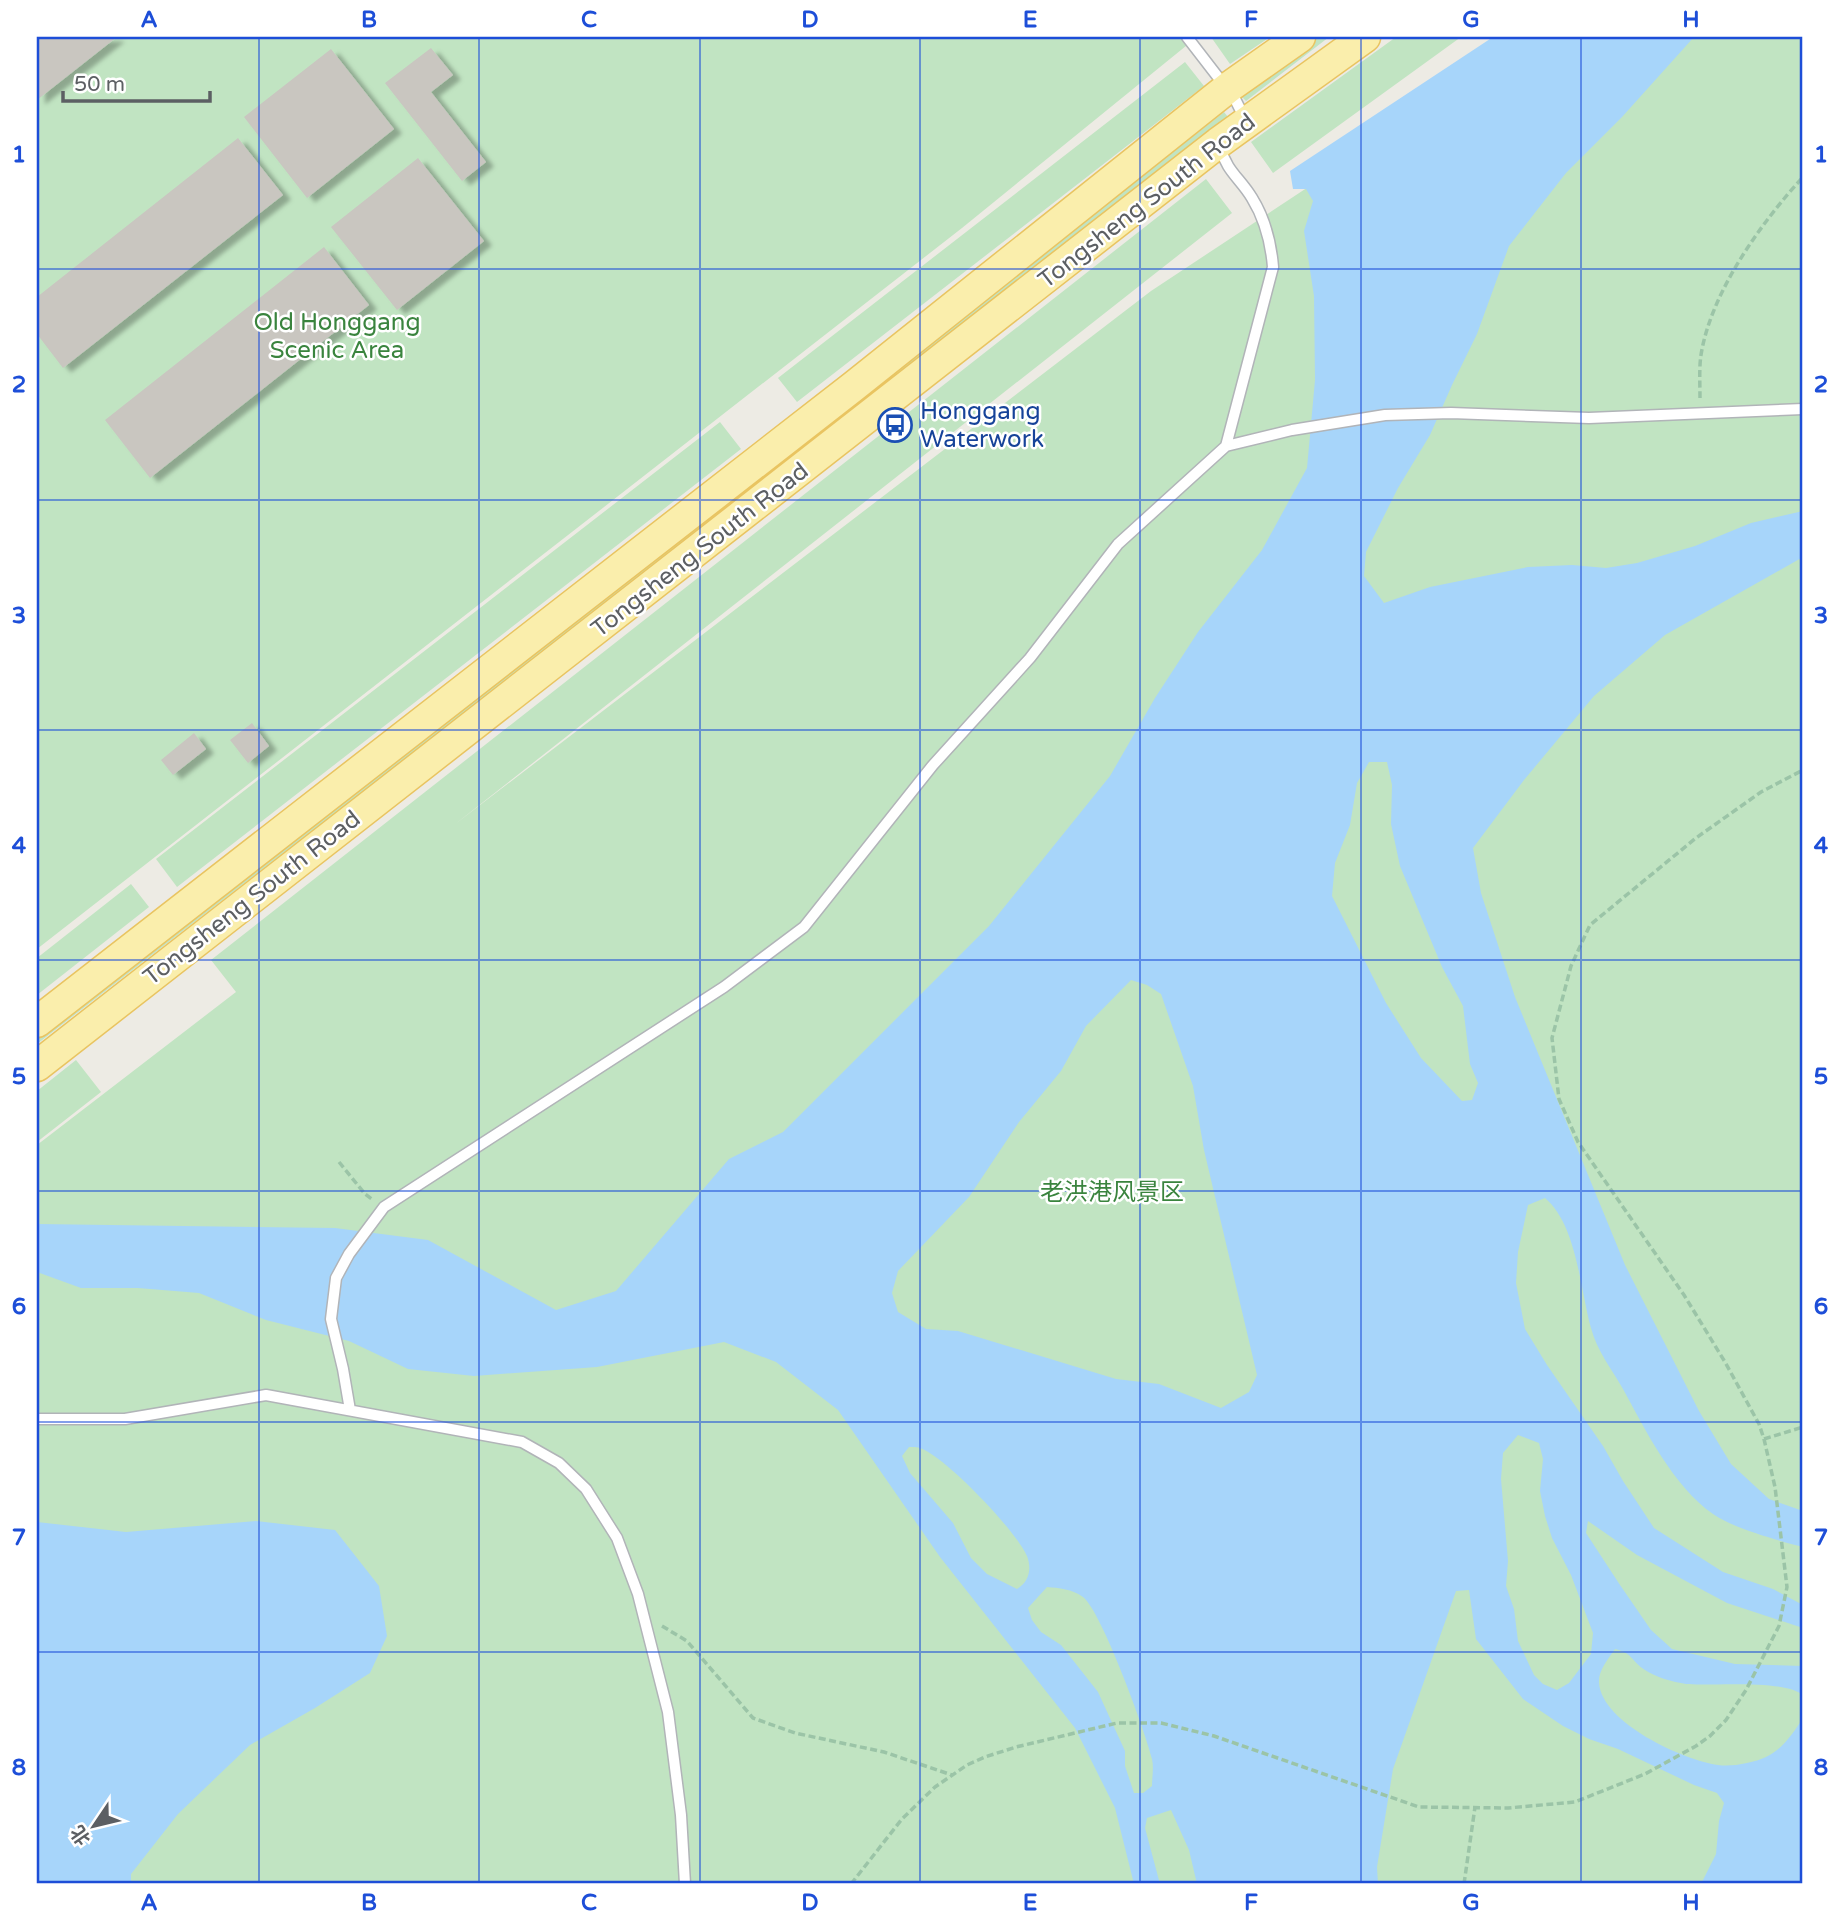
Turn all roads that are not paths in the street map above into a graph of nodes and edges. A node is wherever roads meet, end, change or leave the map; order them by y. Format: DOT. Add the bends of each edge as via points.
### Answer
graph roads {
  1 [pos="1187,37"];
  2 [pos="1300,37"];
  3 [pos="1365,37"];
  4 [pos="1229,87"];
  5 [pos="1247,122"];
  6 [pos="1218,143"];
  7 [pos="1803,409"];
  8 [pos="1226,446"];
  9 [pos="37,1022"];
  10 [pos="37,1066"];
  11 [pos="350,1410"];
  12 [pos="37,1419"];
  13 [pos="685,1884"];
  1 -- 4 [label="lane"];
  2 -- 4 [label="main road, Tongsheng South Road"];
  3 -- 5 [label="main road, Tongsheng South Road"];
  4 -- 5 [label="lane"];
  4 -- 9 [label="main road, Tongsheng South Road" via="854,386"];
  5 -- 6 [label="main road, Tongsheng South Road"];
  6 -- 8 [label="lane" via="1225,164 1253,199 1271,241 1273,267"];
  6 -- 10 [label="main road, Tongsheng South Road"];
  7 -- 8 [label="lane" via="1589,418 1385,415"];
  8 -- 11 [label="lane" via="1118,544 1030,658 933,765 804,927 724,988 384,1207 336,1278 331,1319"];
  11 -- 12 [label="lane" via="266,1395 125,1419"];
  11 -- 13 [label="lane" via="522,1442 559,1463 586,1489 617,1538 644,1616 668,1712"];
}
